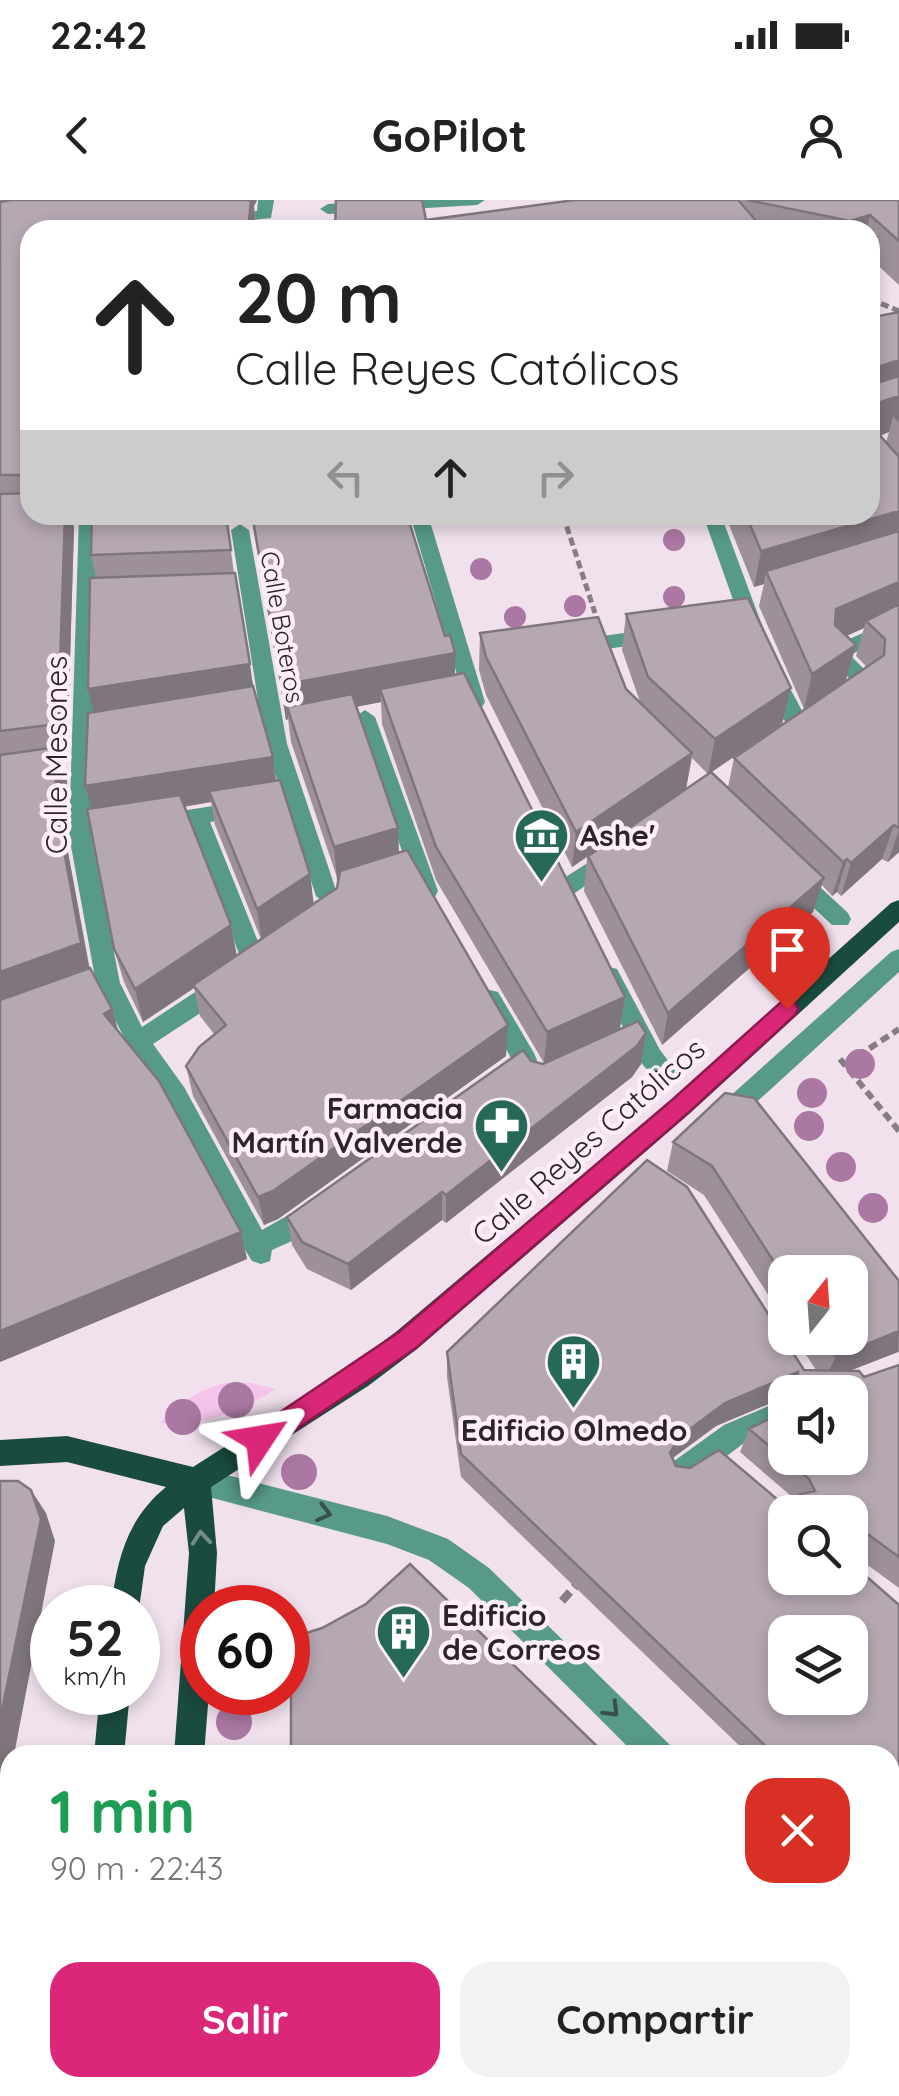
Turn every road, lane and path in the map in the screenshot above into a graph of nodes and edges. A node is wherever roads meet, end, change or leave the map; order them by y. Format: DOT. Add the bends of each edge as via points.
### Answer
graph roads {
  1 [pos="477,200"];
  2 [pos="333,204"];
  3 [pos="259,211"];
  4 [pos="203,219"];
  5 [pos="86,525"];
  6 [pos="422,525"];
  7 [pos="566,525"];
  8 [pos="716,525"];
  9 [pos="240,530"];
  10 [pos="899,624"];
  11 [pos="678,633"];
  12 [pos="550,650"];
  13 [pos="608,653"];
  14 [pos="365,717"];
  15 [pos="485,724"];
  16 [pos="294,801"];
  17 [pos="197,816"];
  18 [pos="139,826"];
  19 [pos="627,845"];
  20 [pos="772,856"];
  21 [pos="564,889"];
  22 [pos="899,909"];
  23 [pos="441,916"];
  24 [pos="840,919"];
  25 [pos="315,922"];
  26 [pos="598,954"];
  27 [pos="899,958"];
  28 [pos="478,980"];
  29 [pos="899,1029"];
  30 [pos="813,1038"];
  31 [pos="138,1042"];
  32 [pos="846,1064"];
  33 [pos="664,1070"];
  34 [pos="525,1071"];
  35 [pos="758,1120"];
  36 [pos="899,1132"];
  37 [pos="336,1196"];
  38 [pos="768,1420"];
  39 [pos="710,1449"];
  40 [pos="0,1453"];
  41 [pos="680,1474"];
  42 [pos="740,1475"];
  43 [pos="196,1481"];
  44 [pos="588,1573"];
  45 [pos="129,1585"];
  46 [pos="562,1601"];
  47 [pos="113,1715"];
  48 [pos="110,1745"];
  49 [pos="189,1745"];
  50 [pos="648,1745"];
  1 -- 2 [label="street"];
  3 -- 4 [label="street"];
  5 -- 31 [label="street, Calle Mesones" via="97,545 94,738 76,769 90,834 99,986"];
  6 -- 15 [label="street" via="467,663 464,698"];
  7 -- 13 [label="path"];
  8 -- 10 [label="street" via="750,600 746,625 792,718 809,720 866,682 836,654"];
  9 -- 16 [label="street, Calle Boteros" via="243,600 264,710 285,731"];
  11 -- 13 [label="street"];
  12 -- 13 [label="street"];
  14 -- 23 [label="street" via="408,872"];
  16 -- 17 [label="street"];
  16 -- 25 [label="street, Calle Boteros" via="336,894 330,912"];
  17 -- 18 [label="street"];
  17 -- 31 [label="street" via="263,959"];
  19 -- 21 [label="street"];
  20 -- 24 [label="street"];
  22 -- 43 [label="main road, Calle Reyes Católicos" via="407,1340"];
  26 -- 33 [label="street" via="631,1038"];
  27 -- 30 [label="street"];
  28 -- 34 [label="street"];
  29 -- 32 [label="path"];
  30 -- 32 [label="path"];
  30 -- 35 [label="street" via="728,1114 744,1112"];
  31 -- 37 [label="street, Calle Mesones" via="175,1094 258,1249"];
  32 -- 36 [label="path"];
  38 -- 39 [label="street"];
  39 -- 41 [label="street"];
  39 -- 42 [label="street"];
  40 -- 43 [label="main road" via="68,1450"];
  43 -- 45 [label="main road, Calle Reyes Católicos" via="152,1516"];
  49 -- 43 [label="main road, one-way" via="203,1553"];
  43 -- 50 [label="street, one-way" via="438,1549 480,1578"];
  44 -- 46 [label="path"];
  47 -- 48 [label="main road"];
}
